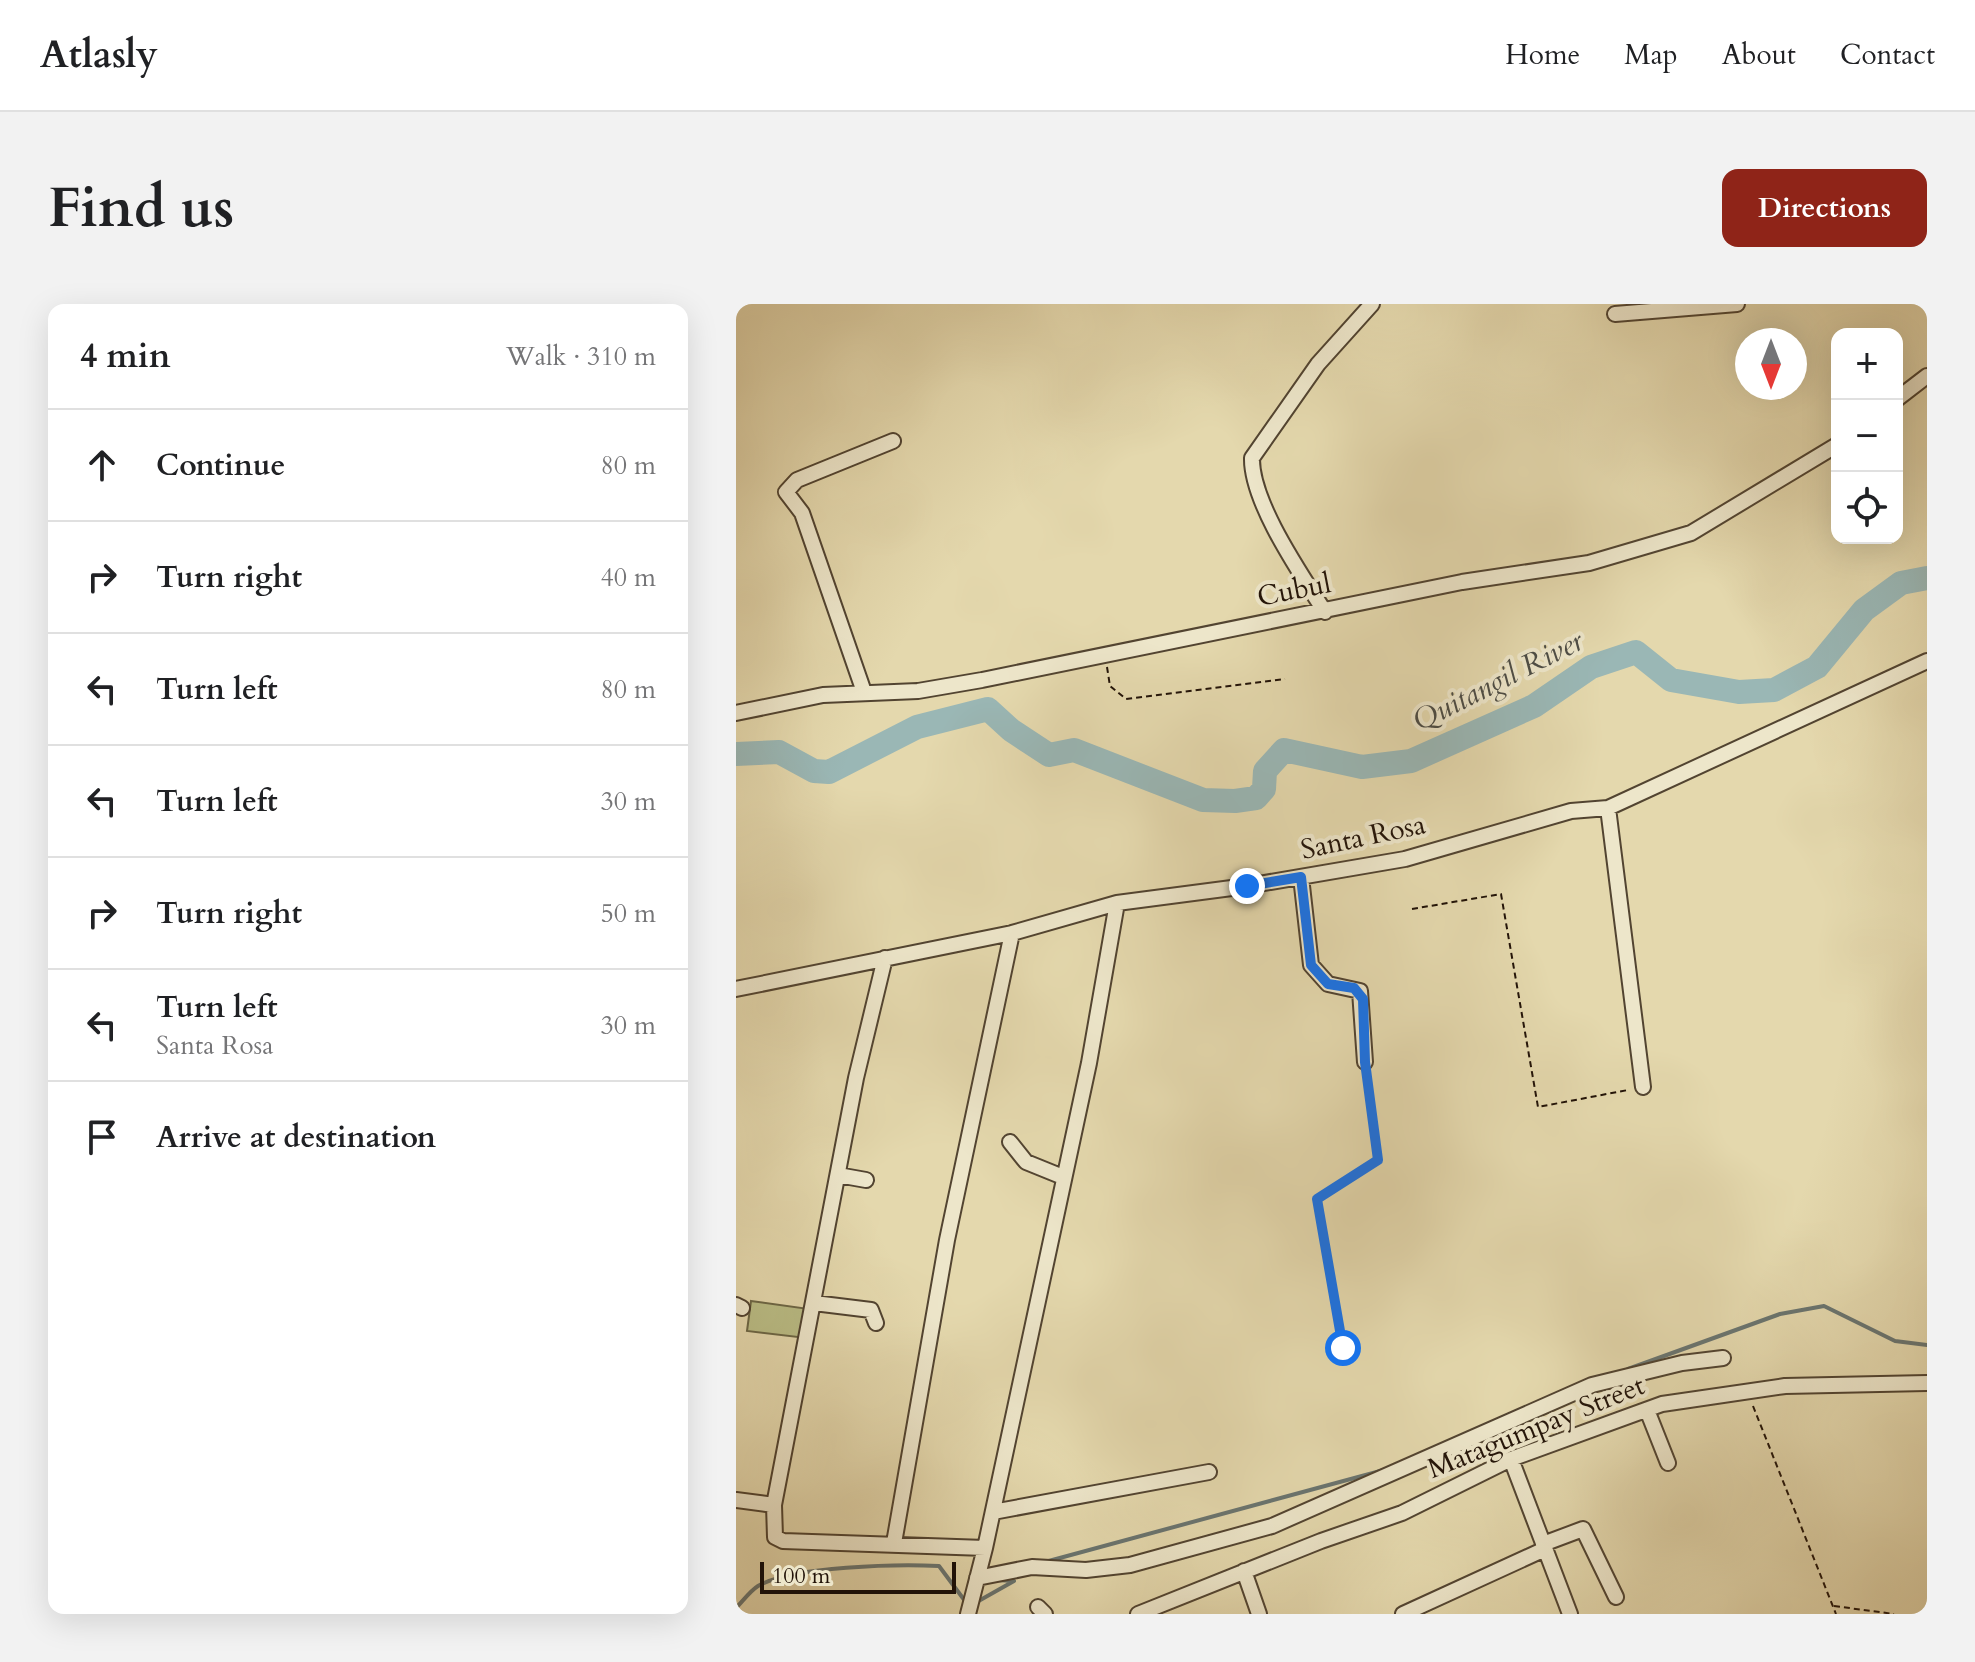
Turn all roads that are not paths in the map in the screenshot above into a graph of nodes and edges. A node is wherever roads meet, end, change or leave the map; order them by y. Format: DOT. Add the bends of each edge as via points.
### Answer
graph roads {
  1 [pos="1372,304"];
  2 [pos="1737,304"];
  3 [pos="1615,314"];
  4 [pos="1927,376"];
  5 [pos="1903,394"];
  6 [pos="893,441"];
  7 [pos="1831,449"];
  8 [pos="1325,612"];
  9 [pos="1927,661"];
  10 [pos="864,692"];
  11 [pos="736,713"];
  12 [pos="1608,808"];
  13 [pos="1301,877"];
  14 [pos="1117,903"];
  15 [pos="1012,933"];
  16 [pos="885,958"];
  17 [pos="736,989"];
  18 [pos="1365,1062"];
  19 [pos="1643,1087"];
  20 [pos="1010,1142"];
  21 [pos="838,1175"];
  22 [pos="1063,1177"];
  23 [pos="866,1180"];
  24 [pos="814,1303"];
  25 [pos="876,1323"];
  26 [pos="1723,1358"];
  27 [pos="1927,1383"];
  28 [pos="1647,1410"];
  29 [pos="1511,1459"];
  30 [pos="1668,1463"];
  31 [pos="1209,1472"];
  32 [pos="736,1500"];
  33 [pos="774,1505"];
  34 [pos="993,1512"];
  35 [pos="894,1543"];
  36 [pos="1544,1546"];
  37 [pos="985,1548"];
  38 [pos="1244,1571"];
  39 [pos="977,1578"];
  40 [pos="1616,1597"];
  41 [pos="969,1608"];
  42 [pos="1138,1614"];
  43 [pos="1259,1614"];
  44 [pos="1403,1614"];
  45 [pos="1570,1614"];
  1 -- 8 [label="street" via="1318,364 1252,458 1252,475 1290,556"];
  2 -- 3 [label="street"];
  4 -- 5 [label="street"];
  6 -- 10 [label="street" via="797,480 786,492 802,513"];
  7 -- 8 [label="street, Cubul" via="1691,533 1589,563 1462,582"];
  8 -- 10 [label="street, Cubul" via="944,687"];
  9 -- 12 [label="street, Santa Rosa"];
  10 -- 11 [label="street, Cubul"];
  12 -- 13 [label="street, Santa Rosa" via="1571,811 1405,859"];
  12 -- 19 [label="street"];
  13 -- 14 [label="street, Santa Rosa"];
  13 -- 18 [label="street" via="1311,965 1328,984 1360,991"];
  14 -- 15 [label="street, Santa Rosa"];
  14 -- 22 [label="street"];
  15 -- 16 [label="street, Santa Rosa"];
  15 -- 35 [label="street" via="947,1240"];
  16 -- 17 [label="street, Santa Rosa"];
  16 -- 21 [label="street"];
  20 -- 22 [label="street" via="1026,1162"];
  21 -- 23 [label="street"];
  21 -- 24 [label="street"];
  22 -- 34 [label="street"];
  24 -- 25 [label="street" via="871,1310"];
  24 -- 33 [label="street"];
  26 -- 39 [label="street" via="1592,1385 1272,1526 1130,1565 1086,1570 1032,1567"];
  27 -- 28 [label="street, Matagumpay Street" via="1747,1390"];
  28 -- 29 [label="street, Matagumpay Street"];
  28 -- 30 [label="street"];
  29 -- 36 [label="street"];
  29 -- 38 [label="street, Matagumpay Street" via="1402,1513"];
  31 -- 34 [label="street"];
  32 -- 33 [label="street"];
  33 -- 35 [label="street" via="779,1540"];
  34 -- 37 [label="street"];
  35 -- 37 [label="street"];
  36 -- 40 [label="street" via="1583,1529"];
  36 -- 44 [label="street"];
  36 -- 45 [label="street"];
  37 -- 39 [label="street"];
  38 -- 42 [label="street, Matagumpay Street"];
  38 -- 43 [label="street"];
  39 -- 41 [label="street"];
}
